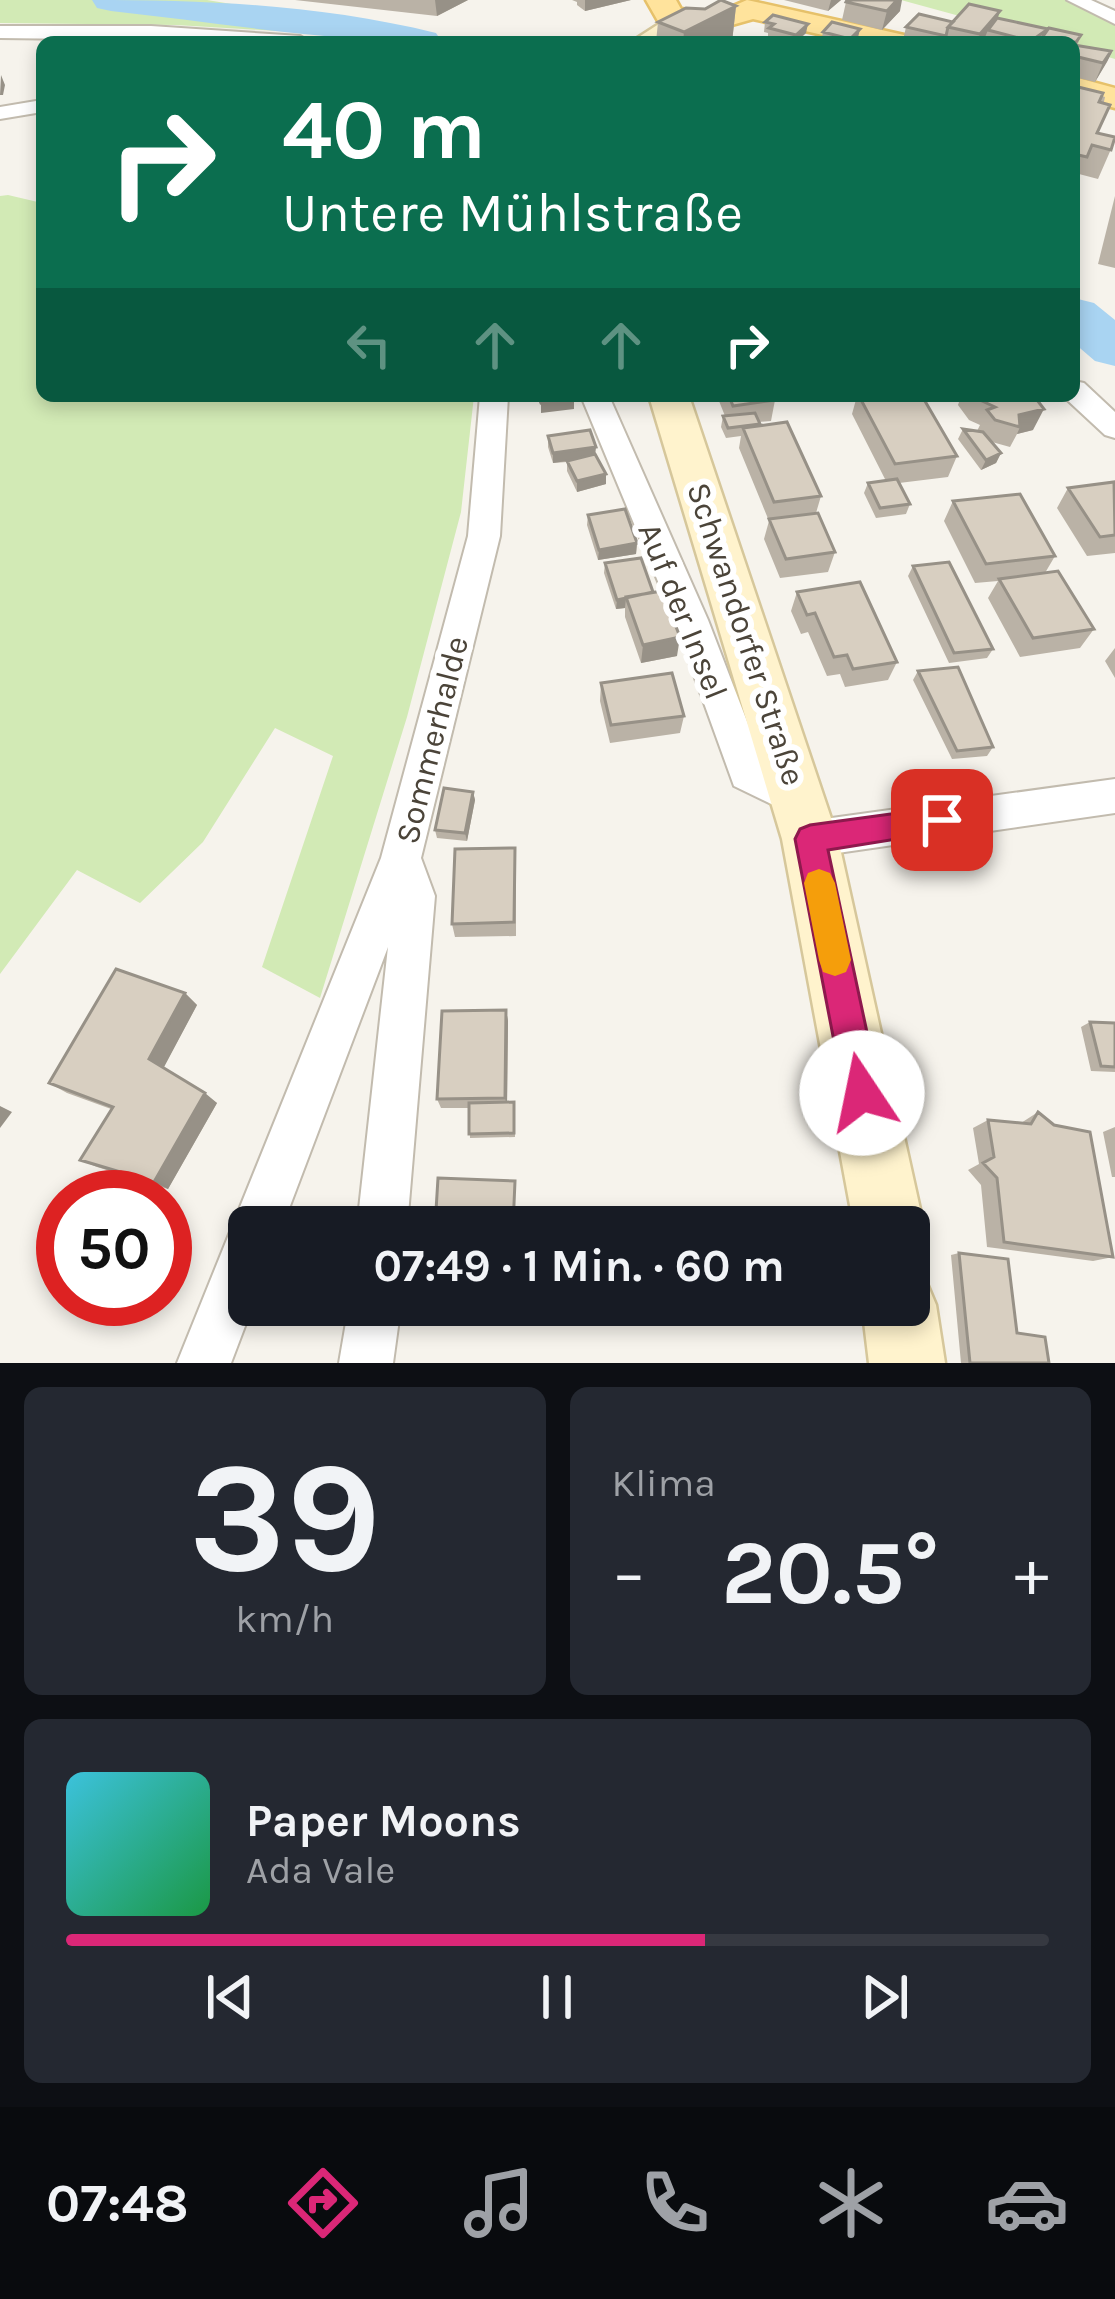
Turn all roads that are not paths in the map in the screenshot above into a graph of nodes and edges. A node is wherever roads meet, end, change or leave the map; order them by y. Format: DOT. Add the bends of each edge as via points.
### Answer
graph roads {
  1 [pos="1076,0"];
  2 [pos="746,4"];
  3 [pos="670,10"];
  4 [pos="1115,18"];
  5 [pos="0,32"];
  6 [pos="211,36"];
  7 [pos="650,36"];
  8 [pos="870,36"];
  9 [pos="1080,89"];
  10 [pos="1115,98"];
  11 [pos="36,107"];
  12 [pos="0,113"];
  13 [pos="1080,396"];
  14 [pos="494,402"];
  15 [pos="598,402"];
  16 [pos="671,402"];
  17 [pos="1115,428"];
  18 [pos="1115,796"];
  19 [pos="804,819"];
  20 [pos="401,858"];
  21 [pos="265,1206"];
  22 [pos="384,1206"];
  23 [pos="885,1206"];
  24 [pos="228,1301"];
  25 [pos="372,1326"];
  26 [pos="902,1326"];
  27 [pos="204,1363"];
  28 [pos="366,1363"];
  29 [pos="907,1363"];
  1 -- 4 [label="street"];
  2 -- 3 [label="main road" via="721,22"];
  2 -- 8 [label="main road"];
  3 -- 7 [label="main road"];
  5 -- 6 [label="street"];
  9 -- 10 [label="main road"];
  11 -- 12 [label="street"];
  13 -- 17 [label="street"];
  14 -- 20 [label="street, Sommerhalde" via="484,536"];
  15 -- 19 [label="street, Auf der Insel" via="748,774"];
  16 -- 19 [label="main road, Schwandorfer Straße"];
  18 -- 19 [label="street"];
  19 -- 23 [label="main road, Schwandorfer Straße"];
  20 -- 21 [label="street"];
  20 -- 22 [label="street, Sommerhalde" via="414,896"];
  24 -- 27 [label="street"];
  25 -- 28 [label="street"];
  26 -- 29 [label="main road"];
}
